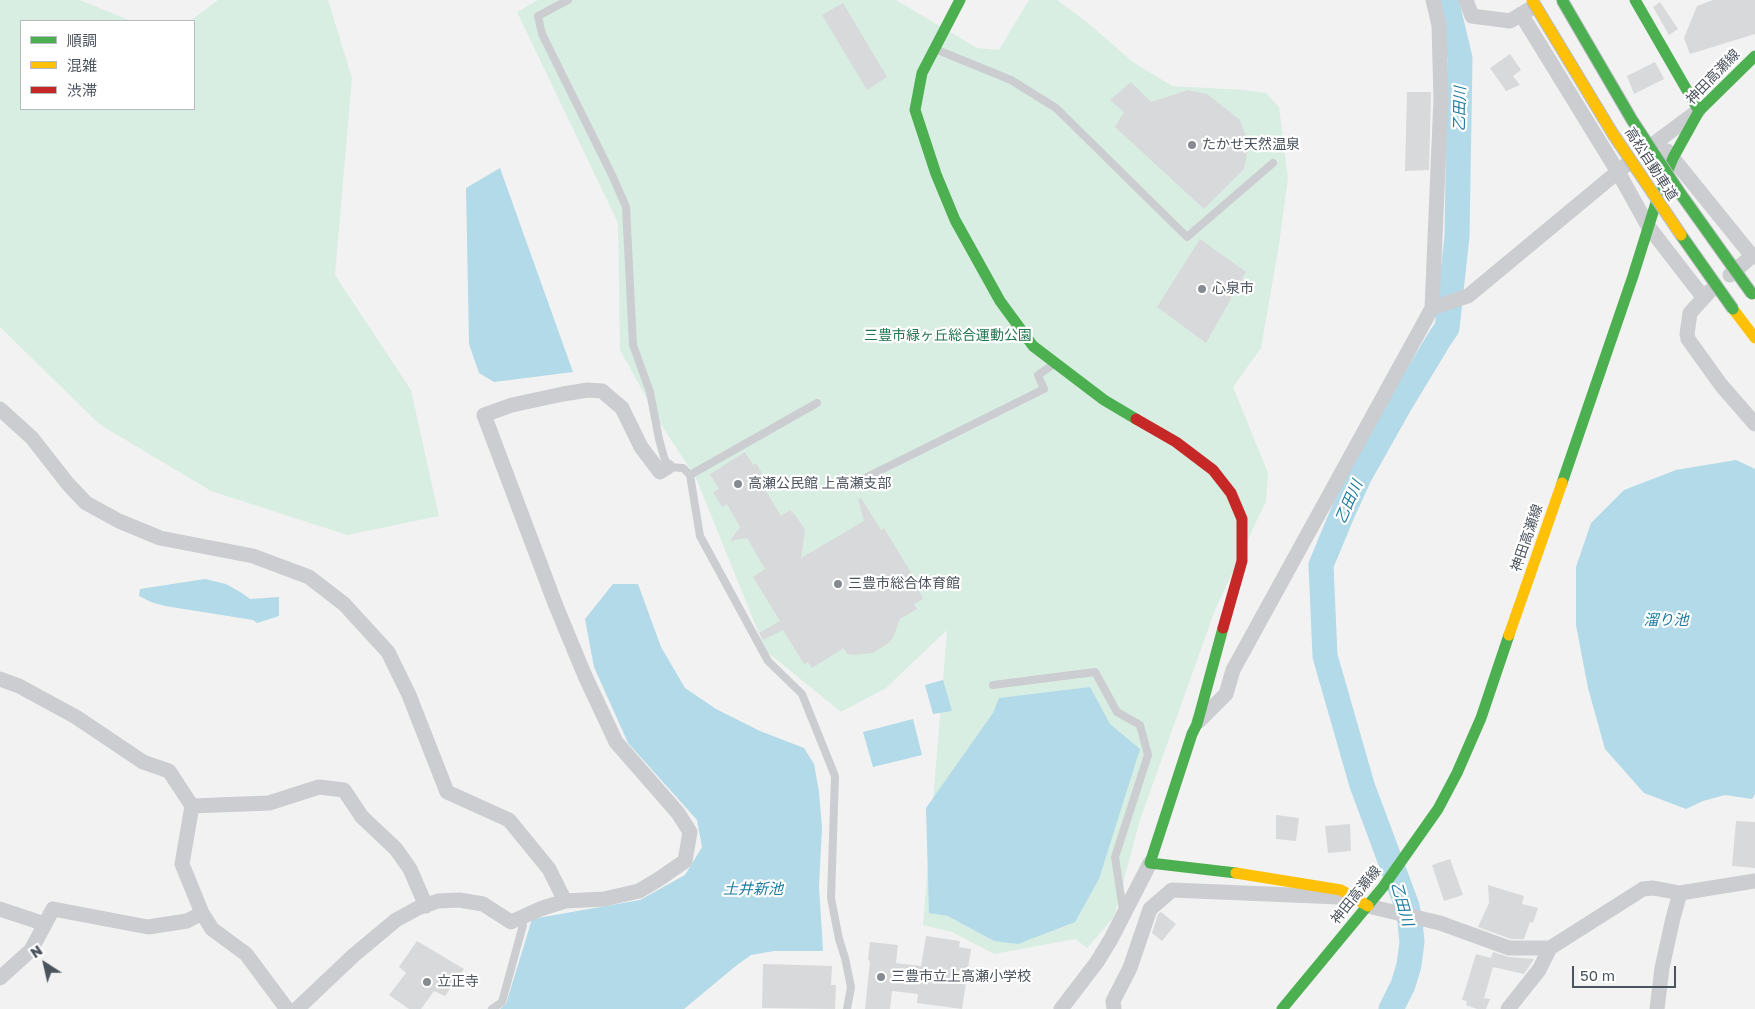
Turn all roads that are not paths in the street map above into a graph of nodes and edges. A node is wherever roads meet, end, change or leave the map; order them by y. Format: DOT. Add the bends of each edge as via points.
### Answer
graph roads {
  1 [pos="568,0"];
  2 [pos="960,0"];
  3 [pos="1433,0"];
  4 [pos="1466,0"];
  5 [pos="1532,0"];
  6 [pos="1544,0"];
  7 [pos="1562,0"];
  8 [pos="1636,0"];
  9 [pos="1521,14"];
  10 [pos="935,49"];
  11 [pos="1755,56"];
  12 [pos="1699,111"];
  13 [pos="1658,140"];
  14 [pos="1673,158"];
  15 [pos="1273,163"];
  16 [pos="1618,172"];
  17 [pos="1648,226"];
  18 [pos="1753,257"];
  19 [pos="1754,295"];
  20 [pos="1703,297"];
  21 [pos="1432,308"];
  22 [pos="1755,338"];
  23 [pos="1055,363"];
  24 [pos="817,403"];
  25 [pos="0,409"];
  26 [pos="1755,424"];
  27 [pos="668,467"];
  28 [pos="690,475"];
  29 [pos="865,478"];
  30 [pos="0,679"];
  31 [pos="993,684"];
  32 [pos="1197,724"];
  33 [pos="192,806"];
  34 [pos="1150,863"];
  35 [pos="1755,881"];
  36 [pos="1680,893"];
  37 [pos="565,901"];
  38 [pos="1361,902"];
  39 [pos="426,906"];
  40 [pos="0,909"];
  41 [pos="202,913"];
  42 [pos="1124,914"];
  43 [pos="521,918"];
  44 [pos="45,924"];
  45 [pos="1550,948"];
  46 [pos="0,978"];
  47 [pos="1659,1008"];
  48 [pos="287,1009"];
  49 [pos="297,1009"];
  50 [pos="492,1009"];
  51 [pos="847,1009"];
  52 [pos="1061,1009"];
  53 [pos="1114,1009"];
  54 [pos="1282,1009"];
  55 [pos="1508,1009"];
  1 -- 27 [label="lane" via="538,16 542,34 626,207 633,345 650,392 658,439"];
  2 -- 10 [label="main road"];
  3 -- 21 [label="street" via="1439,25 1441,98"];
  4 -- 9 [label="street" via="1472,16 1510,21"];
  5 -- 22 [label="main road, 高松自動車道, bridge" via="1661,207"];
  6 -- 9 [label="street"];
  7 -- 19 [label="main road, 高松自動車道, bridge" via="1632,120"];
  8 -- 12 [label="main road"];
  9 -- 16 [label="street"];
  10 -- 15 [label="lane" via="1011,80 1056,108 1187,237"];
  10 -- 23 [label="main road" via="922,73 915,110 936,174 955,220 1000,301 1032,346"];
  11 -- 12 [label="main road, 神田高瀬線"];
  12 -- 13 [label="street"];
  12 -- 14 [label="main road, 神田高瀬線"];
  13 -- 14 [label="street"];
  13 -- 16 [label="street"];
  14 -- 17 [label="main road, 神田高瀬線"];
  14 -- 18 [label="street"];
  16 -- 17 [label="street"];
  16 -- 21 [label="street" via="1468,296"];
  17 -- 20 [label="street"];
  17 -- 38 [label="main road, 神田高瀬線" via="1481,718 1438,809 1390,877"];
  18 -- 20 [label="street"];
  20 -- 26 [label="street" via="1690,313 1688,339 1721,385"];
  21 -- 32 [label="street" via="1233,670 1226,694"];
  23 -- 29 [label="lane" via="1038,375 1044,389"];
  23 -- 32 [label="main road" via="1104,400 1176,442 1213,470 1230,493 1242,519 1242,561"];
  24 -- 28 [label="lane"];
  25 -- 37 [label="street" via="32,438 86,503 160,538 253,556 309,577 344,604 388,652 409,695 447,792 508,820 549,869"];
  27 -- 28 [label="lane" via="682,468"];
  27 -- 37 [label="street" via="660,472 641,447 622,408 602,391 563,394 484,415 556,606 616,742 678,813 690,832 685,861 639,891"];
  28 -- 51 [label="lane" via="700,536 768,661 802,694 835,776 831,898 851,987"];
  30 -- 33 [label="street" via="76,717 143,762 170,771"];
  31 -- 42 [label="lane" via="1095,672 1117,712 1140,725 1148,755 1116,857"];
  32 -- 34 [label="main road"];
  33 -- 39 [label="street" via="269,803 319,787 344,790 362,817 396,849 410,869"];
  33 -- 41 [label="street" via="182,864"];
  34 -- 38 [label="main road" via="1340,890"];
  34 -- 42 [label="street"];
  35 -- 36 [label="street"];
  36 -- 45 [label="street" via="1643,889"];
  36 -- 47 [label="street" via="1662,968"];
  37 -- 43 [label="street"];
  38 -- 45 [label="street" via="1440,923 1510,948"];
  38 -- 53 [label="street" via="1172,890 1150,909 1130,968 1113,1002"];
  38 -- 54 [label="main road, 神田高瀬線"];
  39 -- 43 [label="street" via="459,900 483,904 511,922"];
  39 -- 49 [label="street" via="396,920 354,954"];
  40 -- 44 [label="street"];
  41 -- 44 [label="street" via="187,921 148,927 53,909"];
  41 -- 48 [label="street" via="212,929 246,954"];
  42 -- 52 [label="street" via="1112,940"];
  43 -- 50 [label="lane" via="523,925 502,1002"];
  44 -- 46 [label="street" via="31,950"];
  45 -- 55 [label="street" via="1539,970"];
}
